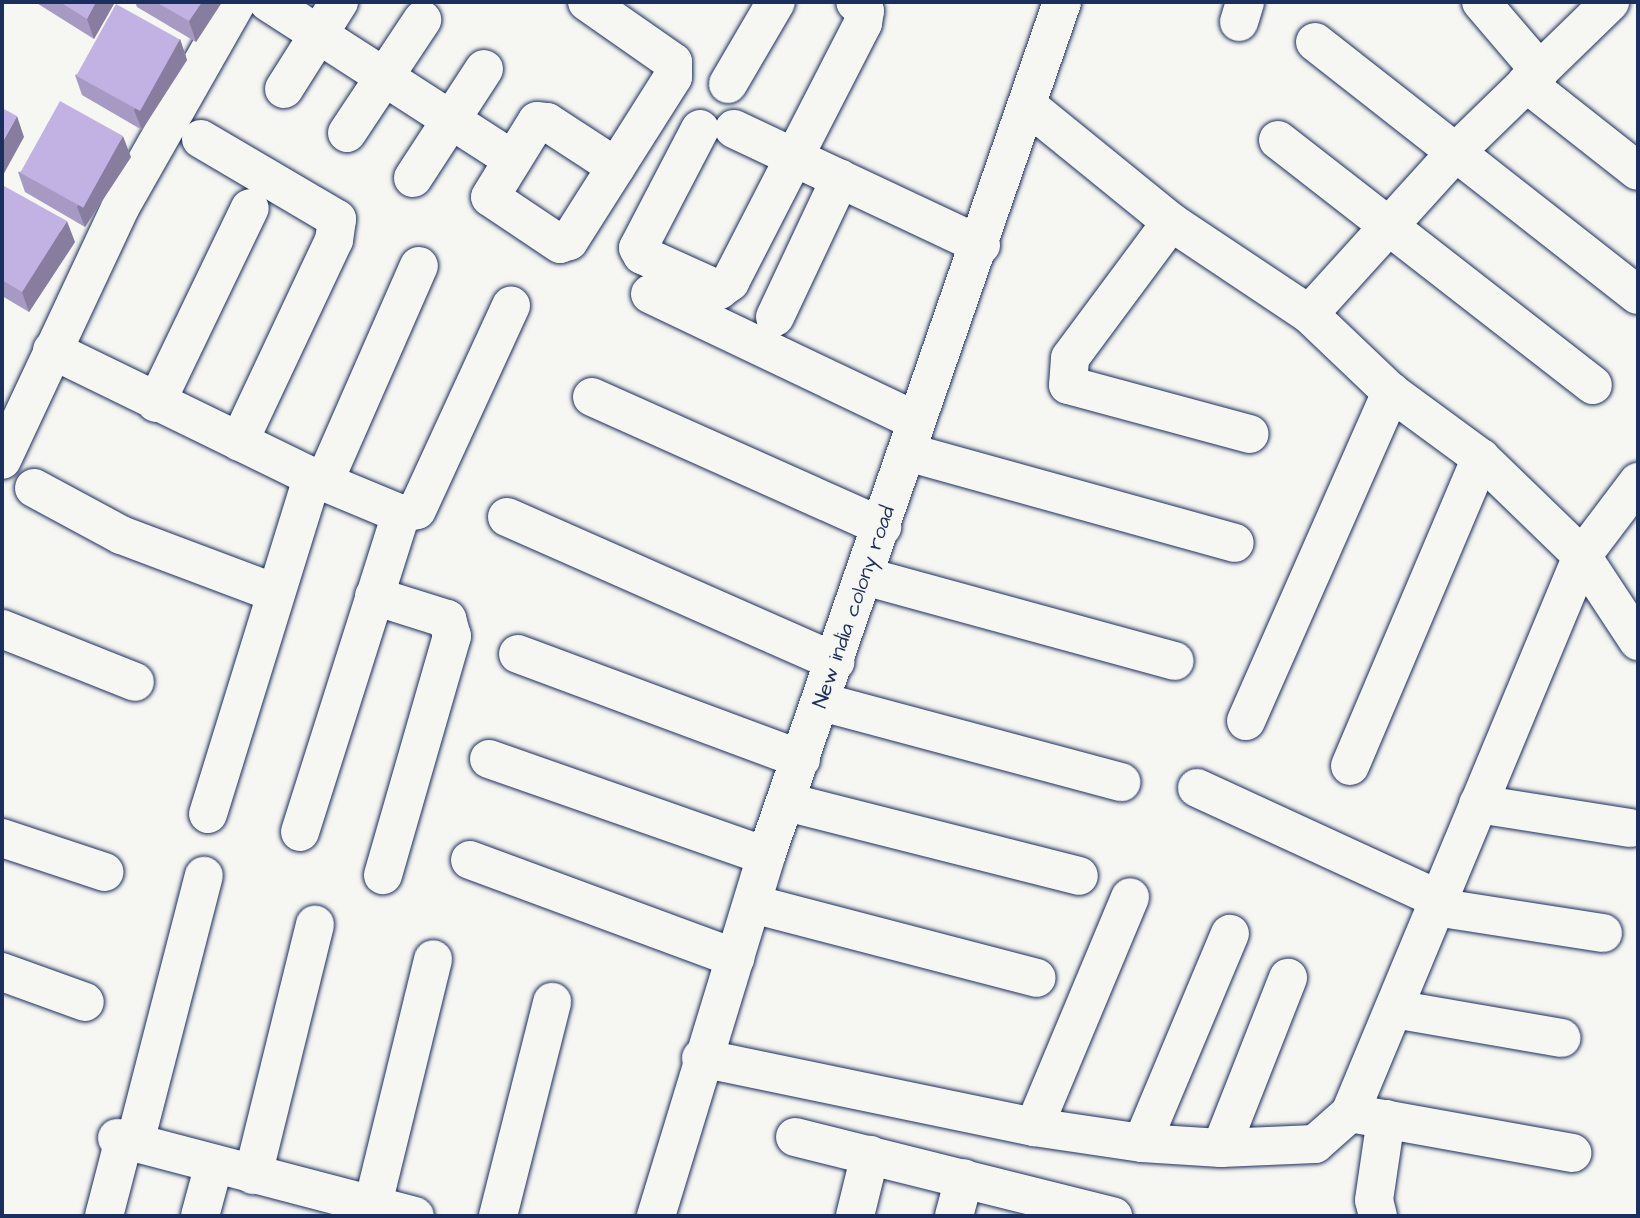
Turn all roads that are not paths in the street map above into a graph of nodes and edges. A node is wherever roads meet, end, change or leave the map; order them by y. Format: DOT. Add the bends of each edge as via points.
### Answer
graph roads {
  1 [pos="237,2"];
  2 [pos="268,2"];
  3 [pos="340,2"];
  4 [pos="587,2"];
  5 [pos="776,2"];
  6 [pos="855,2"];
  7 [pos="1062,2"];
  8 [pos="1481,2"];
  9 [pos="1610,2"];
  10 [pos="422,20"];
  11 [pos="318,34"];
  12 [pos="1315,42"];
  13 [pos="484,69"];
  14 [pos="385,77"];
  15 [pos="1533,77"];
  16 [pos="728,84"];
  17 [pos="284,89"];
  18 [pos="1027,105"];
  19 [pos="451,120"];
  20 [pos="347,134"];
  21 [pos="201,139"];
  22 [pos="1278,140"];
  23 [pos="1457,152"];
  24 [pos="796,158"];
  25 [pos="512,159"];
  26 [pos="616,167"];
  27 [pos="1638,171"];
  28 [pos="412,178"];
  29 [pos="840,178"];
  30 [pos="250,208"];
  31 [pos="1171,222"];
  32 [pos="1389,227"];
  33 [pos="981,245"];
  34 [pos="419,267"];
  35 [pos="650,294"];
  36 [pos="1638,295"];
  37 [pos="511,306"];
  38 [pos="1309,314"];
  39 [pos="775,317"];
  40 [pos="52,350"];
  41 [pos="1593,385"];
  42 [pos="1391,392"];
  43 [pos="592,397"];
  44 [pos="156,403"];
  45 [pos="1250,434"];
  46 [pos="911,437"];
  47 [pos="239,442"];
  48 [pos="1481,458"];
  49 [pos="2,460"];
  50 [pos="318,480"];
  51 [pos="1638,482"];
  52 [pos="34,488"];
  53 [pos="401,514"];
  54 [pos="507,517"];
  55 [pos="882,527"];
  56 [pos="1235,543"];
  57 [pos="1581,556"];
  58 [pos="864,576"];
  59 [pos="275,593"];
  60 [pos="374,596"];
  61 [pos="2,629"];
  62 [pos="1638,640"];
  63 [pos="518,654"];
  64 [pos="1175,661"];
  65 [pos="835,662"];
  66 [pos="135,682"];
  67 [pos="821,702"];
  68 [pos="1246,721"];
  69 [pos="801,759"];
  70 [pos="489,760"];
  71 [pos="1350,766"];
  72 [pos="1121,782"];
  73 [pos="1197,788"];
  74 [pos="787,802"];
  75 [pos="1478,804"];
  76 [pos="208,814"];
  77 [pos="1630,828"];
  78 [pos="300,832"];
  79 [pos="2,838"];
  80 [pos="766,856"];
  81 [pos="470,860"];
  82 [pos="104,872"];
  83 [pos="383,874"];
  84 [pos="204,876"];
  85 [pos="1079,876"];
  86 [pos="1130,897"];
  87 [pos="1437,903"];
  88 [pos="753,904"];
  89 [pos="315,925"];
  90 [pos="1603,933"];
  91 [pos="1230,934"];
  92 [pos="735,958"];
  93 [pos="433,959"];
  94 [pos="2,972"];
  95 [pos="1037,978"];
  96 [pos="1288,978"];
  97 [pos="85,1002"];
  98 [pos="552,1002"];
  99 [pos="1394,1009"];
  100 [pos="1562,1038"];
  101 [pos="701,1058"];
  102 [pos="1368,1116"];
  103 [pos="1034,1127"];
  104 [pos="795,1137"];
  105 [pos="125,1139"];
  106 [pos="1142,1143"];
  107 [pos="1221,1148"];
  108 [pos="1572,1153"];
  109 [pos="870,1155"];
  110 [pos="214,1164"];
  111 [pos="253,1175"];
  112 [pos="964,1178"];
  113 [pos="293,1201"];
  114 [pos="373,1204"];
  115 [pos="104,1216"];
  116 [pos="200,1216"];
  117 [pos="413,1216"];
  118 [pos="498,1216"];
  119 [pos="656,1216"];
  120 [pos="855,1216"];
  121 [pos="954,1216"];
  122 [pos="1113,1216"];
  123 [pos="1378,1216"];
  1 -- 40 [label="street" via="121,206"];
  2 -- 11 [label="street"];
  3 -- 11 [label="street"];
  4 -- 26 [label="street" via="673,62 673,77"];
  5 -- 16 [label="street"];
  6 -- 24 [label="street" via="866,16"];
  7 -- 18 [label="street, New india colony road"];
  8 -- 15 [label="street"];
  9 -- 15 [label="street"];
  10 -- 14 [label="street"];
  11 -- 14 [label="street"];
  11 -- 17 [label="street"];
  12 -- 23 [label="street"];
  13 -- 19 [label="street"];
  14 -- 19 [label="street"];
  14 -- 20 [label="street"];
  15 -- 23 [label="street"];
  15 -- 27 [label="street"];
  18 -- 31 [label="street"];
  18 -- 33 [label="street, New india colony road"];
  19 -- 25 [label="street"];
  19 -- 28 [label="street"];
  21 -- 47 [label="street" via="338,219 334,240"];
  22 -- 32 [label="street"];
  23 -- 32 [label="street"];
  23 -- 36 [label="street"];
  24 -- 24 [label="street" via="717,129 638,248 642,255 719,290 730,282"];
  24 -- 29 [label="street"];
  25 -- 26 [label="street" via="542,120"];
  25 -- 26 [label="street" via="491,193 491,201 560,244 569,241"];
  29 -- 33 [label="street"];
  29 -- 39 [label="street"];
  30 -- 44 [label="street"];
  31 -- 38 [label="street"];
  31 -- 45 [label="street" via="1070,358 1068,385"];
  32 -- 38 [label="street"];
  32 -- 41 [label="street"];
  33 -- 46 [label="street, New india colony road"];
  34 -- 50 [label="street"];
  35 -- 46 [label="street"];
  37 -- 53 [label="street" via="417,510"];
  38 -- 42 [label="street"];
  40 -- 44 [label="street"];
  40 -- 49 [label="street"];
  42 -- 48 [label="street"];
  42 -- 68 [label="street"];
  43 -- 55 [label="street"];
  44 -- 47 [label="street"];
  46 -- 55 [label="street, New india colony road"];
  46 -- 56 [label="street"];
  47 -- 50 [label="street"];
  48 -- 57 [label="street"];
  48 -- 71 [label="street"];
  50 -- 53 [label="street"];
  50 -- 59 [label="street"];
  51 -- 57 [label="street"];
  52 -- 59 [label="street" via="121,535"];
  53 -- 60 [label="street"];
  54 -- 65 [label="street"];
  55 -- 58 [label="street, New india colony road"];
  57 -- 62 [label="street"];
  57 -- 75 [label="street"];
  58 -- 64 [label="street"];
  58 -- 65 [label="street, New india colony road"];
  59 -- 76 [label="street"];
  60 -- 78 [label="street"];
  60 -- 83 [label="street" via="447,619 452,636"];
  61 -- 66 [label="street"];
  63 -- 69 [label="street"];
  65 -- 67 [label="street, New india colony road"];
  67 -- 69 [label="street, New india colony road"];
  67 -- 72 [label="street"];
  69 -- 74 [label="street, New india colony road"];
  70 -- 80 [label="street"];
  73 -- 87 [label="street"];
  74 -- 80 [label="street, New india colony road"];
  74 -- 85 [label="street"];
  75 -- 77 [label="street"];
  75 -- 87 [label="street"];
  79 -- 82 [label="street"];
  80 -- 88 [label="street, New india colony road"];
  81 -- 92 [label="street"];
  84 -- 105 [label="street"];
  86 -- 103 [label="street"];
  87 -- 90 [label="street"];
  87 -- 99 [label="street"];
  88 -- 92 [label="street, New india colony road"];
  88 -- 95 [label="street"];
  89 -- 111 [label="street"];
  91 -- 106 [label="street"];
  92 -- 101 [label="street, New india colony road"];
  93 -- 114 [label="street"];
  94 -- 97 [label="street"];
  96 -- 107 [label="street"];
  98 -- 118 [label="street"];
  99 -- 100 [label="street"];
  99 -- 102 [label="street"];
  101 -- 103 [label="street"];
  101 -- 119 [label="street, New india colony road"];
  102 -- 107 [label="street" via="1315,1144"];
  102 -- 108 [label="street"];
  102 -- 123 [label="street"];
  103 -- 106 [label="street"];
  104 -- 109 [label="street"];
  105 -- 110 [label="street"];
  105 -- 115 [label="street"];
  106 -- 107 [label="street"];
  109 -- 112 [label="street"];
  109 -- 120 [label="street"];
  110 -- 111 [label="street"];
  110 -- 116 [label="street"];
  111 -- 113 [label="street"];
  112 -- 121 [label="street"];
  112 -- 122 [label="street"];
  113 -- 114 [label="street"];
  114 -- 117 [label="street"];
}
